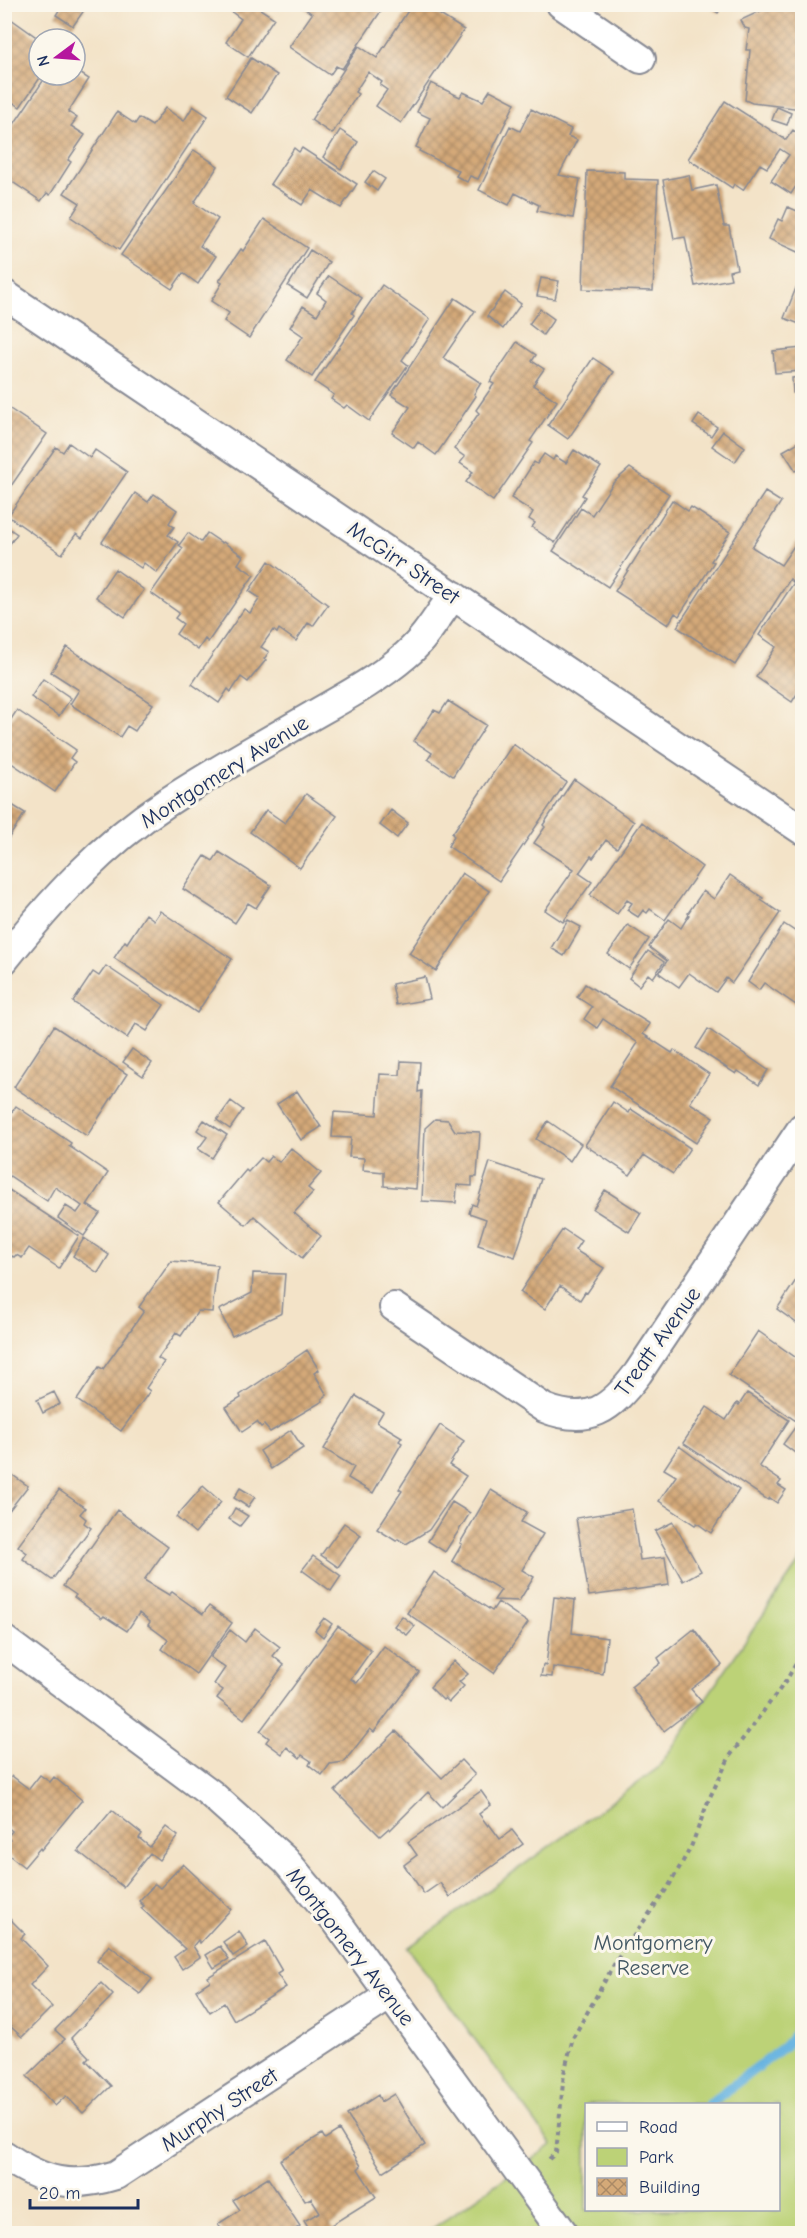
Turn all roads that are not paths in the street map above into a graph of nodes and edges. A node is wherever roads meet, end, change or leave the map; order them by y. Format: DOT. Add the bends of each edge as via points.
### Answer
graph roads {
  1 [pos="561,4"];
  2 [pos="641,58"];
  3 [pos="4,294"];
  4 [pos="453,595"];
  5 [pos="802,830"];
  6 [pos="4,960"];
  7 [pos="802,1128"];
  8 [pos="394,1307"];
  9 [pos="4,1640"];
  10 [pos="390,1995"];
  11 [pos="4,2155"];
  12 [pos="564,2234"];
  1 -- 2 [label="street"];
  3 -- 4 [label="street, McGirr Street"];
  4 -- 5 [label="street, McGirr Street"];
  4 -- 6 [label="street, Montgomery Avenue" via="420,640 391,667 192,787 124,833 36,920"];
  7 -- 8 [label="street, Treatt Avenue" via="622,1395 593,1414 576,1417 544,1408"];
  9 -- 10 [label="street, Montgomery Avenue" via="210,1793 248,1826 314,1893"];
  10 -- 11 [label="street, Murphy Street" via="116,2175 91,2182 65,2182 41,2176"];
  10 -- 12 [label="street, Montgomery Avenue"];
}
